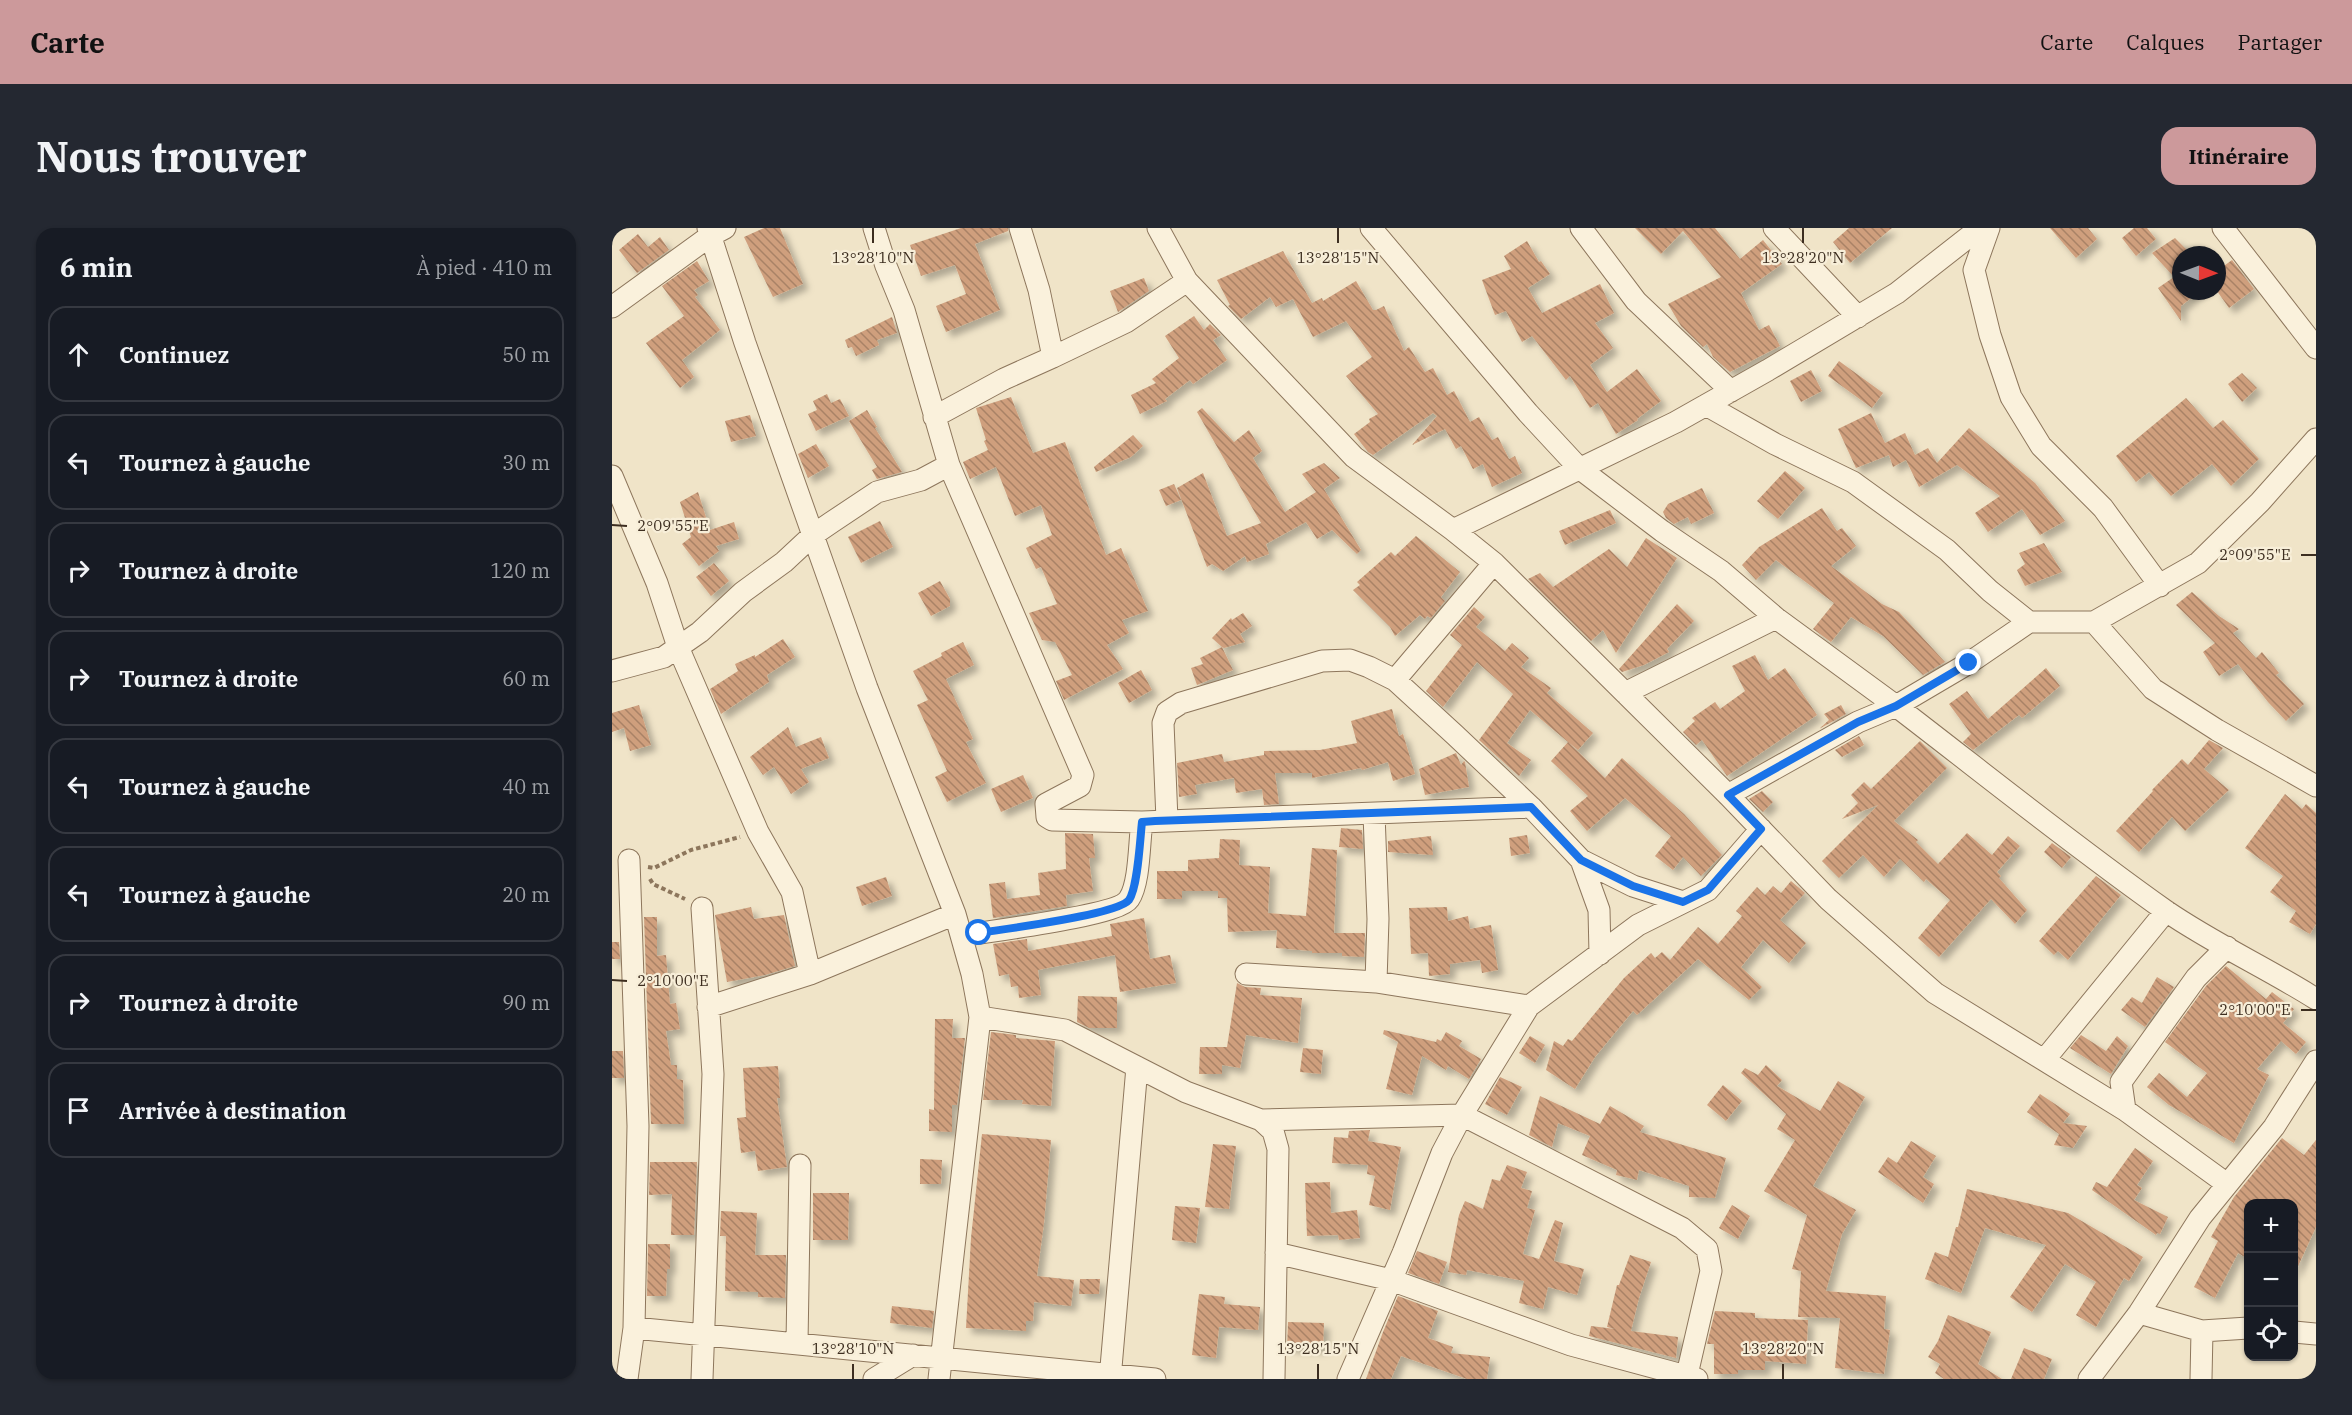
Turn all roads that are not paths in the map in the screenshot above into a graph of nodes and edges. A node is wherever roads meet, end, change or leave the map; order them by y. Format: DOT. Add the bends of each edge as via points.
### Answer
graph roads {
  1 [pos="874,228"];
  2 [pos="1020,228"];
  3 [pos="1158,228"];
  4 [pos="1371,228"];
  5 [pos="1581,228"];
  6 [pos="1774,228"];
  7 [pos="1980,228"];
  8 [pos="1989,228"];
  9 [pos="2223,228"];
  10 [pos="714,231"];
  11 [pos="1187,281"];
  12 [pos="612,307"];
  13 [pos="1858,317"];
  14 [pos="2316,348"];
  15 [pos="1053,357"];
  16 [pos="1731,391"];
  17 [pos="1706,405"];
  18 [pos="934,417"];
  19 [pos="2316,439"];
  20 [pos="949,465"];
  21 [pos="1579,468"];
  22 [pos="612,476"];
  23 [pos="1453,530"];
  24 [pos="813,535"];
  25 [pos="1494,563"];
  26 [pos="2160,586"];
  27 [pos="1776,618"];
  28 [pos="2029,622"];
  29 [pos="2094,622"];
  30 [pos="678,648"];
  31 [pos="612,671"];
  32 [pos="1395,680"];
  33 [pos="1625,693"];
  34 [pos="1896,706"];
  35 [pos="2316,786"];
  36 [pos="1728,795"];
  37 [pos="1531,807"];
  38 [pos="1374,814"];
  39 [pos="1167,820"];
  40 [pos="1142,822"];
  41 [pos="1761,829"];
  42 [pos="1581,860"];
  43 [pos="633,863"];
  44 [pos="1683,902"];
  45 [pos="702,908"];
  46 [pos="2166,911"];
  47 [pos="955,914"];
  48 [pos="962,936"];
  49 [pos="2227,947"];
  50 [pos="1600,954"];
  51 [pos="810,974"];
  52 [pos="1246,975"];
  53 [pos="1376,982"];
  54 [pos="2316,999"];
  55 [pos="1529,1006"];
  56 [pos="708,1007"];
  57 [pos="981,1017"];
  58 [pos="2045,1059"];
  59 [pos="2316,1061"];
  60 [pos="1137,1067"];
  61 [pos="2125,1110"];
  62 [pos="1462,1115"];
  63 [pos="1261,1120"];
  64 [pos="800,1165"];
  65 [pos="2227,1184"];
  66 [pos="1276,1253"];
  67 [pos="1391,1280"];
  68 [pos="2139,1313"];
  69 [pos="634,1328"];
  70 [pos="2244,1328"];
  71 [pos="2202,1330"];
  72 [pos="2298,1332"];
  73 [pos="2316,1334"];
  74 [pos="705,1335"];
  75 [pos="797,1343"];
  76 [pos="621,1354"];
  77 [pos="913,1354"];
  78 [pos="942,1357"];
  79 [pos="1111,1376"];
  80 [pos="1690,1378"];
  81 [pos="627,1379"];
  82 [pos="702,1379"];
  83 [pos="874,1379"];
  84 [pos="939,1379"];
  85 [pos="1155,1379"];
  86 [pos="1274,1379"];
  87 [pos="1348,1379"];
  88 [pos="2089,1379"];
  89 [pos="2201,1379"];
  1 -- 18 [label="street" via="904,310"];
  2 -- 15 [label="street" via="1039,290"];
  3 -- 11 [label="street"];
  4 -- 21 [label="street"];
  5 -- 16 [label="street" via="1636,301"];
  6 -- 13 [label="street"];
  7 -- 13 [label="street" via="1897,293"];
  8 -- 26 [label="street" via="1974,270 1990,335 2012,397 2041,446 2103,508"];
  9 -- 14 [label="street"];
  10 -- 12 [label="street"];
  10 -- 24 [label="street" via="745,343"];
  11 -- 15 [label="street" via="1126,322"];
  11 -- 23 [label="street" via="1354,457"];
  13 -- 16 [label="street"];
  15 -- 18 [label="street"];
  16 -- 17 [label="street"];
  17 -- 21 [label="street"];
  17 -- 28 [label="street" via="1853,482 1947,550"];
  18 -- 20 [label="street"];
  19 -- 26 [label="street" via="2198,563"];
  20 -- 24 [label="street" via="921,480 877,492"];
  20 -- 40 [label="street" via="1083,775 1080,786 1046,804 1047,817"];
  21 -- 23 [label="street"];
  21 -- 27 [label="street" via="1721,571"];
  22 -- 30 [label="street" via="657,583"];
  23 -- 25 [label="street"];
  24 -- 30 [label="street"];
  24 -- 47 [label="street" via="867,688"];
  25 -- 32 [label="street"];
  25 -- 33 [label="street"];
  26 -- 29 [label="street"];
  27 -- 33 [label="street"];
  27 -- 34 [label="street"];
  28 -- 29 [label="street"];
  28 -- 34 [label="street"];
  29 -- 35 [label="street" via="2153,689"];
  30 -- 31 [label="street" via="664,657"];
  30 -- 51 [label="street" via="758,832 792,892"];
  32 -- 37 [label="street"];
  32 -- 39 [label="street" via="1350,660 1322,661 1181,703 1167,712 1163,723"];
  33 -- 36 [label="street"];
  34 -- 36 [label="street" via="1858,722"];
  34 -- 46 [label="street"];
  36 -- 41 [label="street"];
  37 -- 38 [label="street"];
  37 -- 42 [label="street"];
  38 -- 39 [label="street"];
  38 -- 53 [label="street"];
  39 -- 40 [label="street"];
  40 -- 48 [label="street" via="1135,882 1129,900 1119,907"];
  41 -- 44 [label="street" via="1708,890"];
  41 -- 58 [label="street" via="1828,899 1935,993"];
  42 -- 44 [label="street" via="1633,886"];
  42 -- 50 [label="street" via="1599,910"];
  43 -- 69 [label="street" via="638,1126"];
  44 -- 50 [label="street" via="1638,925"];
  45 -- 56 [label="street"];
  46 -- 49 [label="street"];
  46 -- 58 [label="street"];
  47 -- 48 [label="street"];
  47 -- 51 [label="street"];
  48 -- 57 [label="street"];
  49 -- 54 [label="street"];
  49 -- 61 [label="street" via="2196,978 2121,1082"];
  50 -- 55 [label="street"];
  51 -- 56 [label="street"];
  52 -- 53 [label="street"];
  53 -- 55 [label="street"];
  55 -- 62 [label="street"];
  56 -- 74 [label="street" via="713,1074"];
  57 -- 60 [label="street" via="1065,1030"];
  57 -- 78 [label="street"];
  58 -- 61 [label="street"];
  59 -- 65 [label="street" via="2274,1127"];
  60 -- 63 [label="street" via="1186,1092"];
  60 -- 79 [label="street"];
  61 -- 65 [label="street"];
  62 -- 63 [label="street"];
  62 -- 67 [label="street" via="1442,1153"];
  62 -- 80 [label="street" via="1682,1228 1707,1249 1711,1271"];
  63 -- 66 [label="street" via="1273,1131 1278,1149"];
  64 -- 75 [label="street"];
  65 -- 68 [label="street" via="2200,1218"];
  66 -- 67 [label="street"];
  66 -- 86 [label="street"];
  67 -- 80 [label="street" via="1570,1345"];
  67 -- 87 [label="street"];
  68 -- 71 [label="street"];
  68 -- 88 [label="street"];
  69 -- 74 [label="street"];
  69 -- 76 [label="street"];
  70 -- 71 [label="street"];
  71 -- 89 [label="street"];
  72 -- 73 [label="street"];
  74 -- 75 [label="street"];
  74 -- 82 [label="street"];
  75 -- 77 [label="street"];
  76 -- 81 [label="street"];
  77 -- 78 [label="street"];
  77 -- 83 [label="street"];
  78 -- 79 [label="street"];
  78 -- 84 [label="street"];
  79 -- 85 [label="street"];
}
